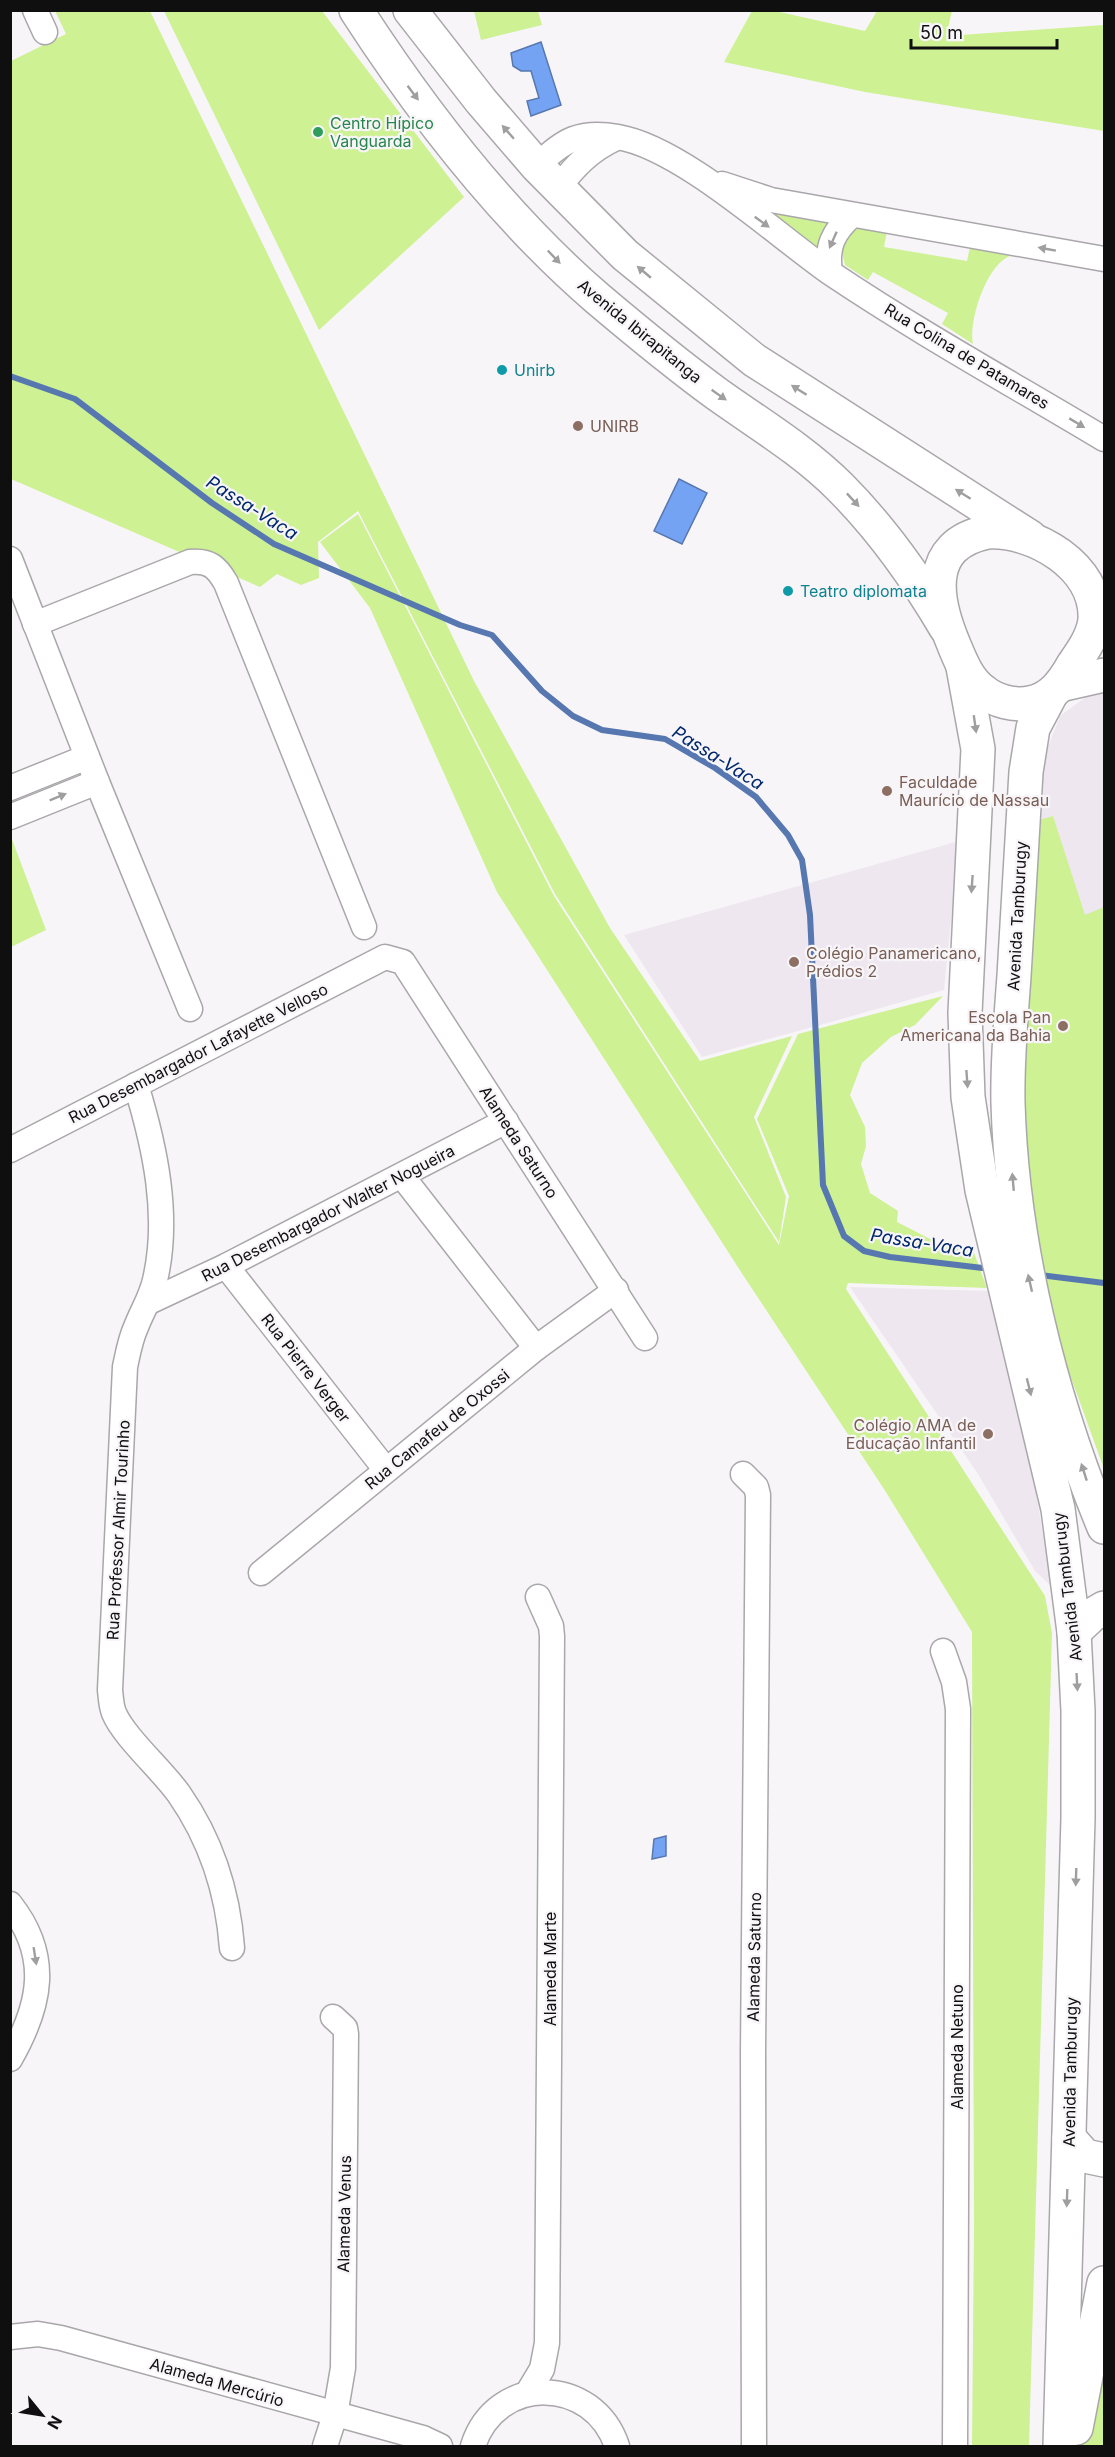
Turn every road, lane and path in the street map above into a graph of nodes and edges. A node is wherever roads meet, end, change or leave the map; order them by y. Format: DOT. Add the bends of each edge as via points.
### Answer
graph roads {
  1 [pos="356,10"];
  2 [pos="410,10"];
  3 [pos="433,36"];
  4 [pos="393,66"];
  5 [pos="698,175"];
  6 [pos="548,177"];
  7 [pos="852,215"];
  8 [pos="521,223"];
  9 [pos="1104,259"];
  10 [pos="830,272"];
  11 [pos="1104,439"];
  12 [pos="1044,545"];
  13 [pos="10,559"];
  14 [pos="1104,579"];
  15 [pos="35,624"];
  16 [pos="946,627"];
  17 [pos="963,667"];
  18 [pos="1104,675"];
  19 [pos="1055,689"];
  20 [pos="87,756"];
  21 [pos="97,782"];
  22 [pos="10,788"];
  23 [pos="10,817"];
  24 [pos="364,927"];
  25 [pos="385,957"];
  26 [pos="190,1009"];
  27 [pos="136,1085"];
  28 [pos="506,1121"];
  29 [pos="10,1150"];
  30 [pos="402,1176"];
  31 [pos="1008,1243"];
  32 [pos="226,1266"];
  33 [pos="616,1290"];
  34 [pos="149,1302"];
  35 [pos="1028,1328"];
  36 [pos="645,1338"];
  37 [pos="536,1348"];
  38 [pos="386,1470"];
  39 [pos="743,1474"];
  40 [pos="1104,1527"];
  41 [pos="261,1572"];
  42 [pos="538,1597"];
  43 [pos="1104,1608"];
  44 [pos="1074,1632"];
  45 [pos="944,1650"];
  46 [pos="10,1904"];
  47 [pos="232,1948"];
  48 [pos="333,2017"];
  49 [pos="10,2059"];
  50 [pos="1069,2138"];
  51 [pos="1104,2160"];
  52 [pos="1104,2283"];
  53 [pos="10,2337"];
  54 [pos="547,2343"];
  55 [pos="526,2394"];
  56 [pos="568,2396"];
  57 [pos="491,2414"];
  58 [pos="335,2415"];
  59 [pos="431,2442"];
  60 [pos="325,2446"];
  61 [pos="473,2446"];
  62 [pos="617,2446"];
  63 [pos="754,2446"];
  64 [pos="955,2446"];
  65 [pos="1060,2446"];
  66 [pos="1072,2446"];
  1 -- 4 [label="main road, Avenida Ibirapitanga"];
  2 -- 3 [label="main road"];
  3 -- 4 [label="main road" via="412,34 397,42"];
  6 -- 3 [label="main road, one-way" via="481,101"];
  4 -- 8 [label="main road, Avenida Ibirapitanga, one-way" via="441,131"];
  5 -- 6 [label="street, Rua Colina de Patamares" via="658,152 618,137"];
  5 -- 7 [label="street, Rua Colina de Patamares" via="771,200"];
  5 -- 10 [label="street, Rua Colina de Patamares, one-way"];
  6 -- 8 [label="main road"];
  12 -- 6 [label="main road, one-way" via="754,360 625,255"];
  9 -- 7 [label="street, Rua Colina de Patamares, one-way"];
  7 -- 10 [label="street, one-way" via="841,224 829,246"];
  8 -- 16 [label="main road, Avenida Ibirapitanga, one-way" via="594,296 649,342 787,441 839,486 895,550"];
  10 -- 11 [label="street, Rua Colina de Patamares, one-way"];
  12 -- 14 [label="main road"];
  12 -- 16 [label="main road" via="987,532 970,536 953,548 939,578"];
  12 -- 19 [label="main road" via="1085,583 1095,615 1087,644"];
  13 -- 15 [label="street"];
  15 -- 20 [label="street"];
  15 -- 24 [label="street" via="190,562 210,563 218,569"];
  16 -- 17 [label="main road"];
  17 -- 19 [label="main road" via="977,686 1000,700 1025,704"];
  17 -- 31 [label="main road, Avenida Tamburugy, one-way" via="978,748 966,1056 977,1159"];
  18 -- 19 [label="main road"];
  31 -- 19 [label="main road, Avenida Tamburugy, one-way" via="1013,1189 1008,1101 1011,1013 1027,756 1038,716"];
  20 -- 21 [label="street"];
  20 -- 22 [label="street"];
  23 -- 21 [label="street, one-way"];
  21 -- 26 [label="street"];
  25 -- 27 [label="street, Rua Desembargador Lafayette Velloso"];
  25 -- 28 [label="street, Alameda Saturno" via="403,962"];
  27 -- 29 [label="street, Rua Desembargador Lafayette Velloso"];
  27 -- 34 [label="street, Rua Professor Almir Tourinho" via="157,1166 160,1209 156,1279"];
  28 -- 30 [label="street, Rua Desembargador Walter Nogueira"];
  28 -- 33 [label="street, Alameda Saturno"];
  30 -- 32 [label="street, Rua Desembargador Walter Nogueira"];
  30 -- 37 [label="street"];
  31 -- 35 [label="main road, Avenida Tamburugy"];
  32 -- 34 [label="street, Rua Desembargador Walter Nogueira"];
  32 -- 38 [label="street, Rua Pierre Verger"];
  33 -- 36 [label="street, Alameda Saturno"];
  33 -- 37 [label="street, Rua Camafeu de Oxossi"];
  34 -- 47 [label="street, Rua Professor Almir Tourinho" via="136,1325 125,1367 112,1711 121,1728 180,1795 212,1855 229,1912"];
  40 -- 35 [label="main road, Avenida Tamburugy, one-way" via="1071,1432"];
  35 -- 44 [label="main road, Avenida Tamburugy, one-way"];
  37 -- 38 [label="street, Rua Camafeu de Oxossi"];
  38 -- 41 [label="street, Rua Camafeu de Oxossi"];
  39 -- 63 [label="street, Alameda Saturno" via="756,1487 758,1495"];
  42 -- 54 [label="street, Alameda Marte" via="552,1636"];
  43 -- 44 [label="main road"];
  44 -- 50 [label="main road, Avenida Tamburugy, one-way" via="1078,1818"];
  45 -- 64 [label="street, Alameda Netuno" via="958,1708"];
  46 -- 49 [label="street, one-way" via="26,1924 35,1951 38,1980 35,2007"];
  48 -- 58 [label="street, Alameda Venus" via="346,2034 343,2368"];
  50 -- 51 [label="main road" via="1085,2156"];
  50 -- 65 [label="main road, Avenida Tamburugy, one-way"];
  52 -- 66 [label="main road"];
  53 -- 58 [label="street, Alameda Mercúrio" via="38,2334 61,2338"];
  54 -- 55 [label="street, Alameda Marte" via="542,2369"];
  54 -- 56 [label="street, Alameda Marte" via="552,2372"];
  55 -- 56 [label="street" via="548,2392"];
  55 -- 57 [label="street, Alameda Mercúrio"];
  56 -- 62 [label="street" via="601,2417"];
  57 -- 59 [label="street, Alameda Mercúrio" via="463,2434"];
  57 -- 61 [label="street"];
  58 -- 59 [label="street, Alameda Mercúrio"];
  58 -- 60 [label="street, Alameda Venus"];
}
